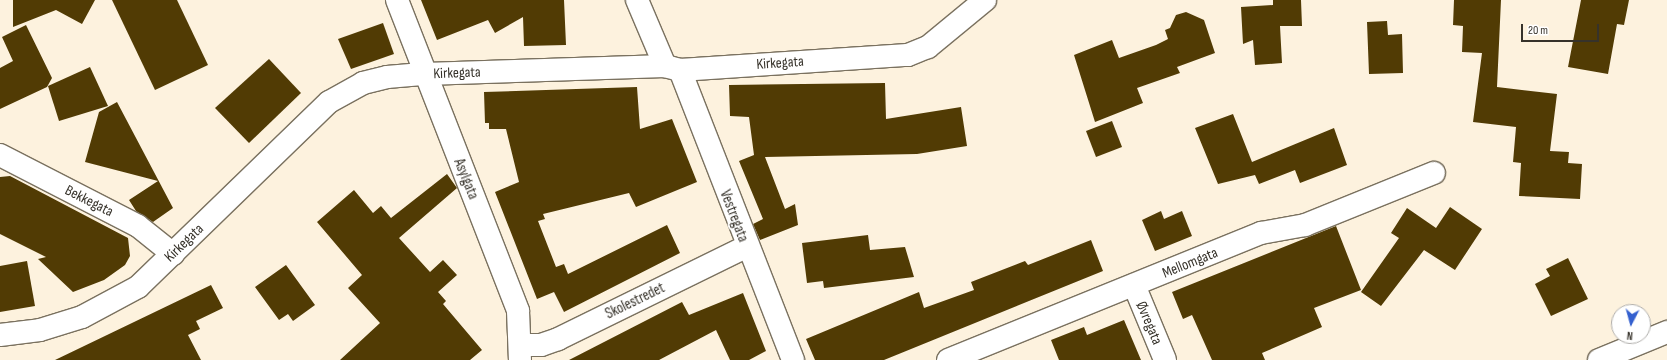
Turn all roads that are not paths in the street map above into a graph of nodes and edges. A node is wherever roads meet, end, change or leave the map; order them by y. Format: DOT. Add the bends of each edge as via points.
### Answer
graph roads {
  1 [pos="397,0"];
  2 [pos="637,0"];
  3 [pos="985,0"];
  4 [pos="672,68"];
  5 [pos="425,74"];
  6 [pos="0,156"];
  7 [pos="1434,173"];
  8 [pos="746,247"];
  9 [pos="173,254"];
  10 [pos="1134,285"];
  11 [pos="1667,332"];
  12 [pos="0,335"];
  13 [pos="521,353"];
  14 [pos="792,360"];
  15 [pos="948,360"];
  16 [pos="1165,360"];
  17 [pos="1599,360"];
  1 -- 5 [label="street, Asylgata"];
  2 -- 4 [label="street, Vestregata"];
  3 -- 4 [label="street, Kirkegata" via="928,47 908,55"];
  4 -- 5 [label="street, Kirkegata"];
  4 -- 8 [label="street, Vestregata"];
  5 -- 9 [label="street, Kirkegata" via="387,76 363,83 330,102"];
  5 -- 13 [label="street, Asylgata" via="518,311"];
  6 -- 9 [label="street, Bekkegata" via="138,226"];
  7 -- 10 [label="street, Mellomgata" via="1305,225 1261,233"];
  8 -- 13 [label="street, Skolestredet" via="558,339"];
  8 -- 14 [label="street, Vestregata"];
  9 -- 12 [label="street, Kirkegata" via="138,286 100,308 40,330"];
  10 -- 15 [label="street, Mellomgata"];
  10 -- 16 [label="street, Øvregata"];
  11 -- 17 [label="street"];
}
